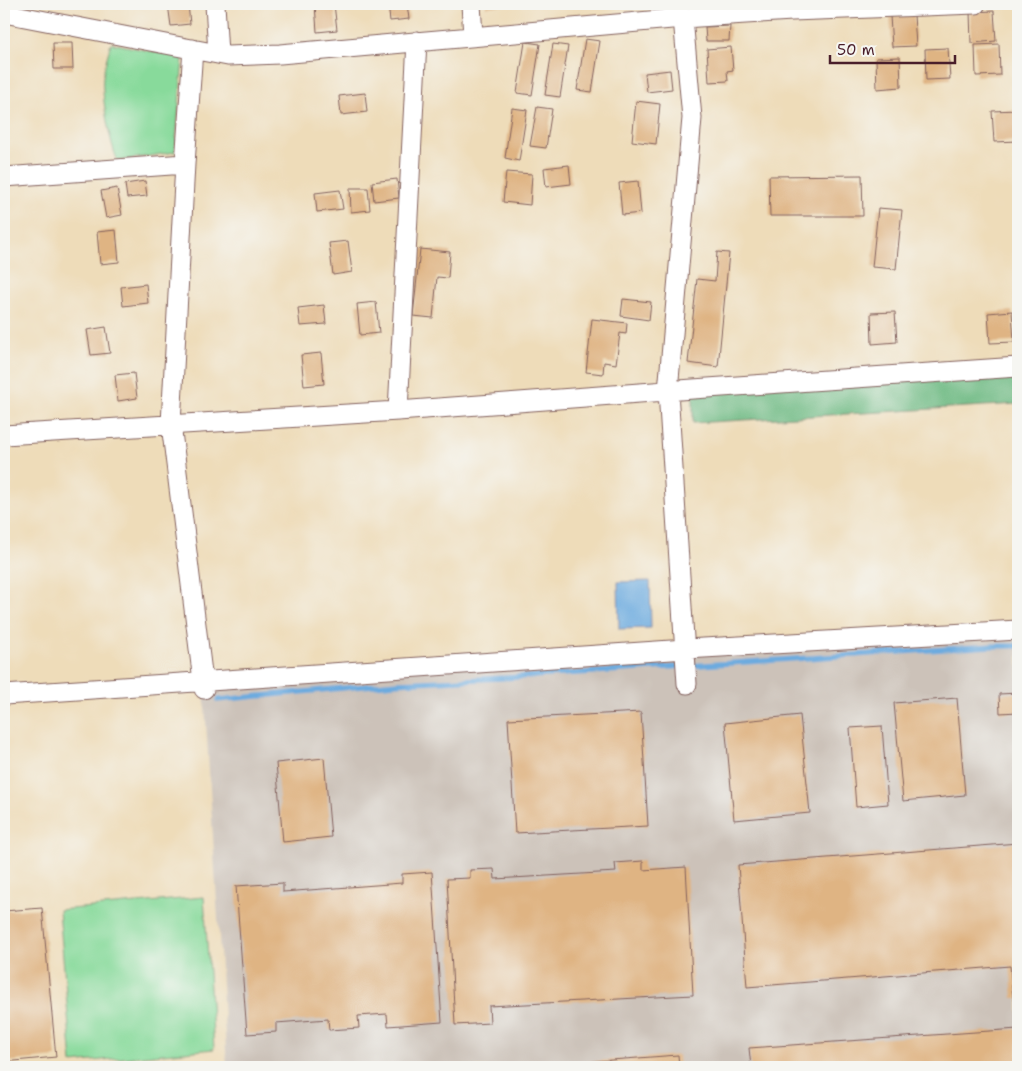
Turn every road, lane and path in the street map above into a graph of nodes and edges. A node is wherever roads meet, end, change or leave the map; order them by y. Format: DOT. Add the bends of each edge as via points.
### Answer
graph roads {
  1 [pos="214,4"];
  2 [pos="471,4"];
  3 [pos="976,4"];
  4 [pos="791,8"];
  5 [pos="4,14"];
  6 [pos="683,18"];
  7 [pos="473,36"];
  8 [pos="417,42"];
  9 [pos="193,49"];
  10 [pos="218,54"];
  11 [pos="185,164"];
  12 [pos="4,177"];
  13 [pos="1018,367"];
  14 [pos="668,391"];
  15 [pos="398,411"];
  16 [pos="171,424"];
  17 [pos="4,435"];
  18 [pos="1018,630"];
  19 [pos="686,653"];
  20 [pos="687,684"];
  21 [pos="204,685"];
  22 [pos="4,695"];
  1 -- 10 [label="street"];
  2 -- 7 [label="street"];
  3 -- 4 [label="street"];
  4 -- 6 [label="street"];
  5 -- 9 [label="street"];
  6 -- 7 [label="street"];
  6 -- 14 [label="street" via="692,118"];
  7 -- 8 [label="street"];
  8 -- 10 [label="street" via="280,54"];
  8 -- 15 [label="street"];
  9 -- 10 [label="street"];
  9 -- 11 [label="street"];
  11 -- 12 [label="street"];
  11 -- 16 [label="street"];
  13 -- 14 [label="street"];
  14 -- 15 [label="street"];
  14 -- 19 [label="street"];
  15 -- 16 [label="street"];
  16 -- 17 [label="street"];
  16 -- 21 [label="street"];
  18 -- 19 [label="street"];
  19 -- 20 [label="street"];
  19 -- 21 [label="street"];
  21 -- 22 [label="street"];
}
